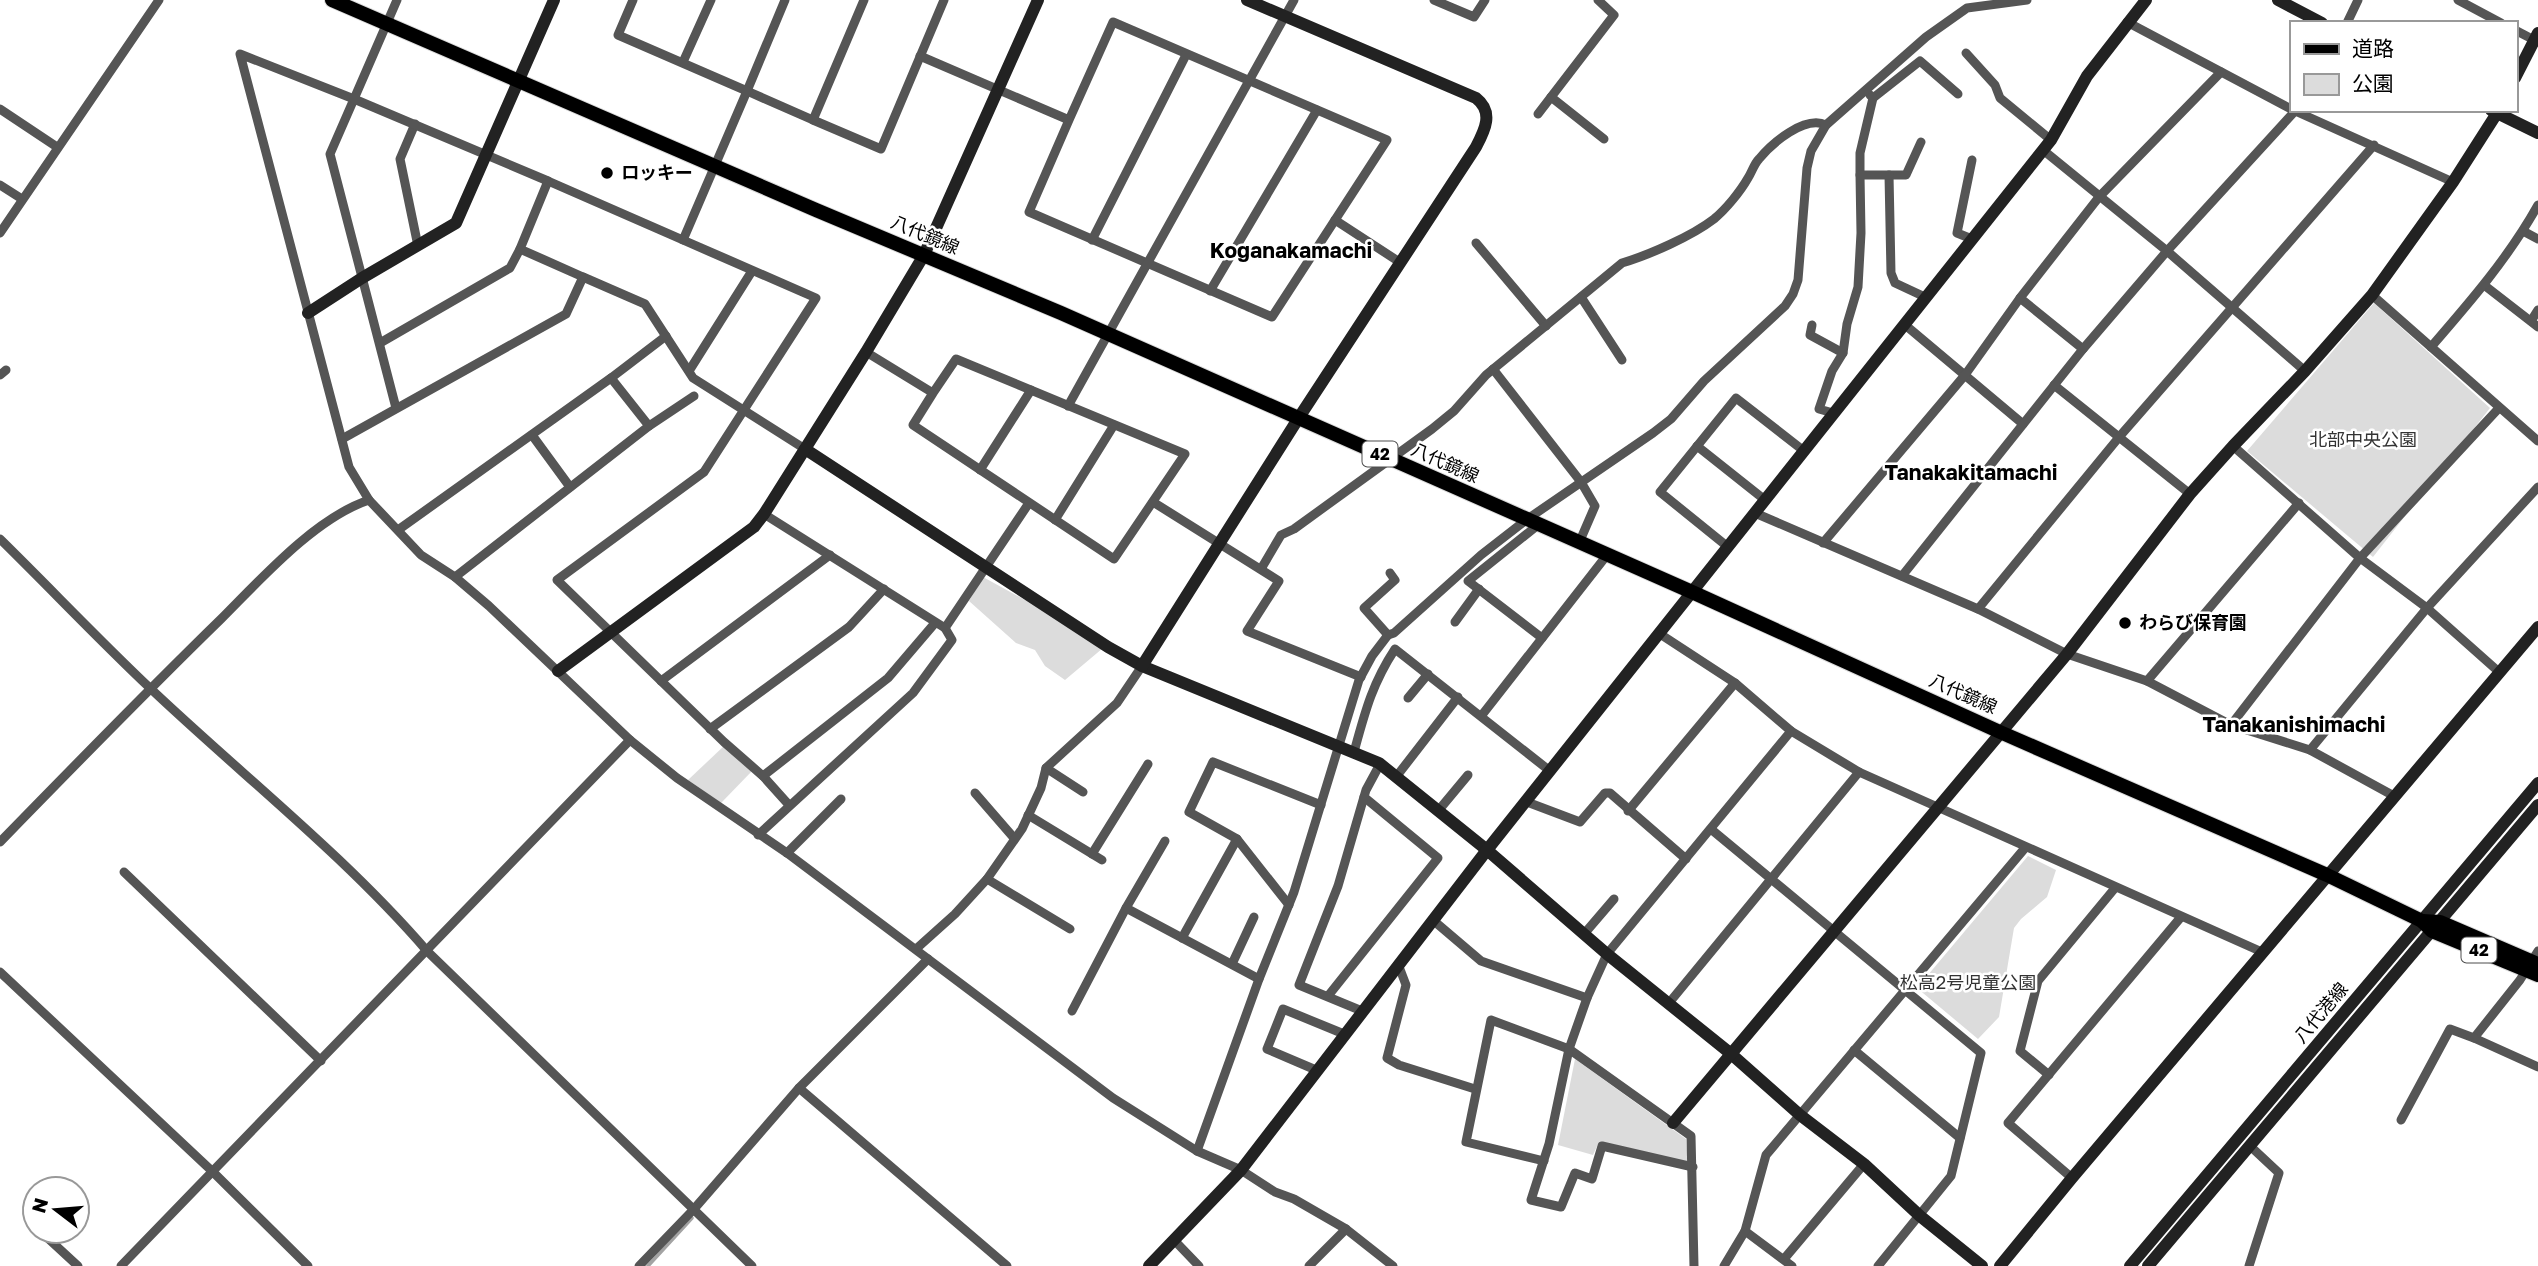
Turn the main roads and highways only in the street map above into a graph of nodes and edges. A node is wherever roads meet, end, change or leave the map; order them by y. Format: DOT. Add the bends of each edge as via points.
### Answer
graph roads {
  1 [pos="332,0"];
  2 [pos="2534,964"];
  1 -- 2 [label="main road, 八代鏡線 / 42" via="1109,334 2431,925"];
}
